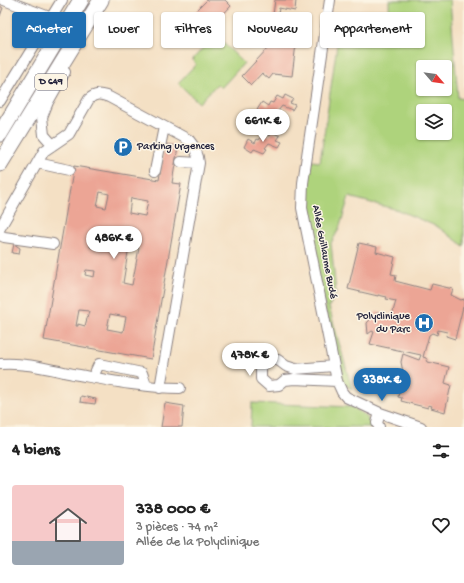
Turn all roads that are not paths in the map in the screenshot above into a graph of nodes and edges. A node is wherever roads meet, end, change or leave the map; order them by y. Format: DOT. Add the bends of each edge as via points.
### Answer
graph roads {
  1 [pos="4,0"];
  2 [pos="62,0"];
  3 [pos="81,0"];
  4 [pos="101,0"];
  5 [pos="330,0"];
  6 [pos="36,12"];
  7 [pos="55,12"];
  8 [pos="86,24"];
  9 [pos="33,48"];
  10 [pos="71,48"];
  11 [pos="74,48"];
  12 [pos="0,101"];
  13 [pos="164,127"];
  14 [pos="0,134"];
  15 [pos="53,145"];
  16 [pos="181,162"];
  17 [pos="37,163"];
  18 [pos="199,163"];
  19 [pos="0,164"];
  20 [pos="68,170"];
  21 [pos="155,171"];
  22 [pos="0,228"];
  23 [pos="0,235"];
  24 [pos="53,244"];
  25 [pos="0,364"];
  26 [pos="334,366"];
  27 [pos="337,381"];
  28 [pos="160,388"];
  29 [pos="180,388"];
  30 [pos="380,413"];
  31 [pos="378,427"];
  32 [pos="421,427"];
  1 -- 6 [label="street"];
  2 -- 7 [label="street"];
  3 -- 14 [label="highway, D 649"];
  4 -- 8 [label="highway, D 649"];
  5 -- 26 [label="street, Allée Guillaume Budé" via="303,183 302,208"];
  9 -- 12 [label="street"];
  10 -- 19 [label="highway, D 649"];
  11 -- 15 [label="street" via="66,71 42,117 44,134"];
  13 -- 15 [label="street" via="101,94 94,95 88,99 69,134"];
  13 -- 18 [label="street" via="189,140 198,154"];
  13 -- 21 [label="street"];
  15 -- 17 [label="street" via="44,151"];
  16 -- 18 [label="street"];
  17 -- 20 [label="street"];
  17 -- 22 [label="street"];
  18 -- 28 [label="street"];
  23 -- 24 [label="street"];
  25 -- 28 [label="street" via="27,364"];
  26 -- 27 [label="street, Allée Guillaume Budé"];
  26 -- 27 [label="street" via="295,369 278,360 267,360 261,368 261,379 269,386 280,385 285,380 294,379"];
  27 -- 30 [label="street" via="346,397"];
  28 -- 29 [label="street"];
  30 -- 31 [label="street"];
  30 -- 32 [label="street"];
}
